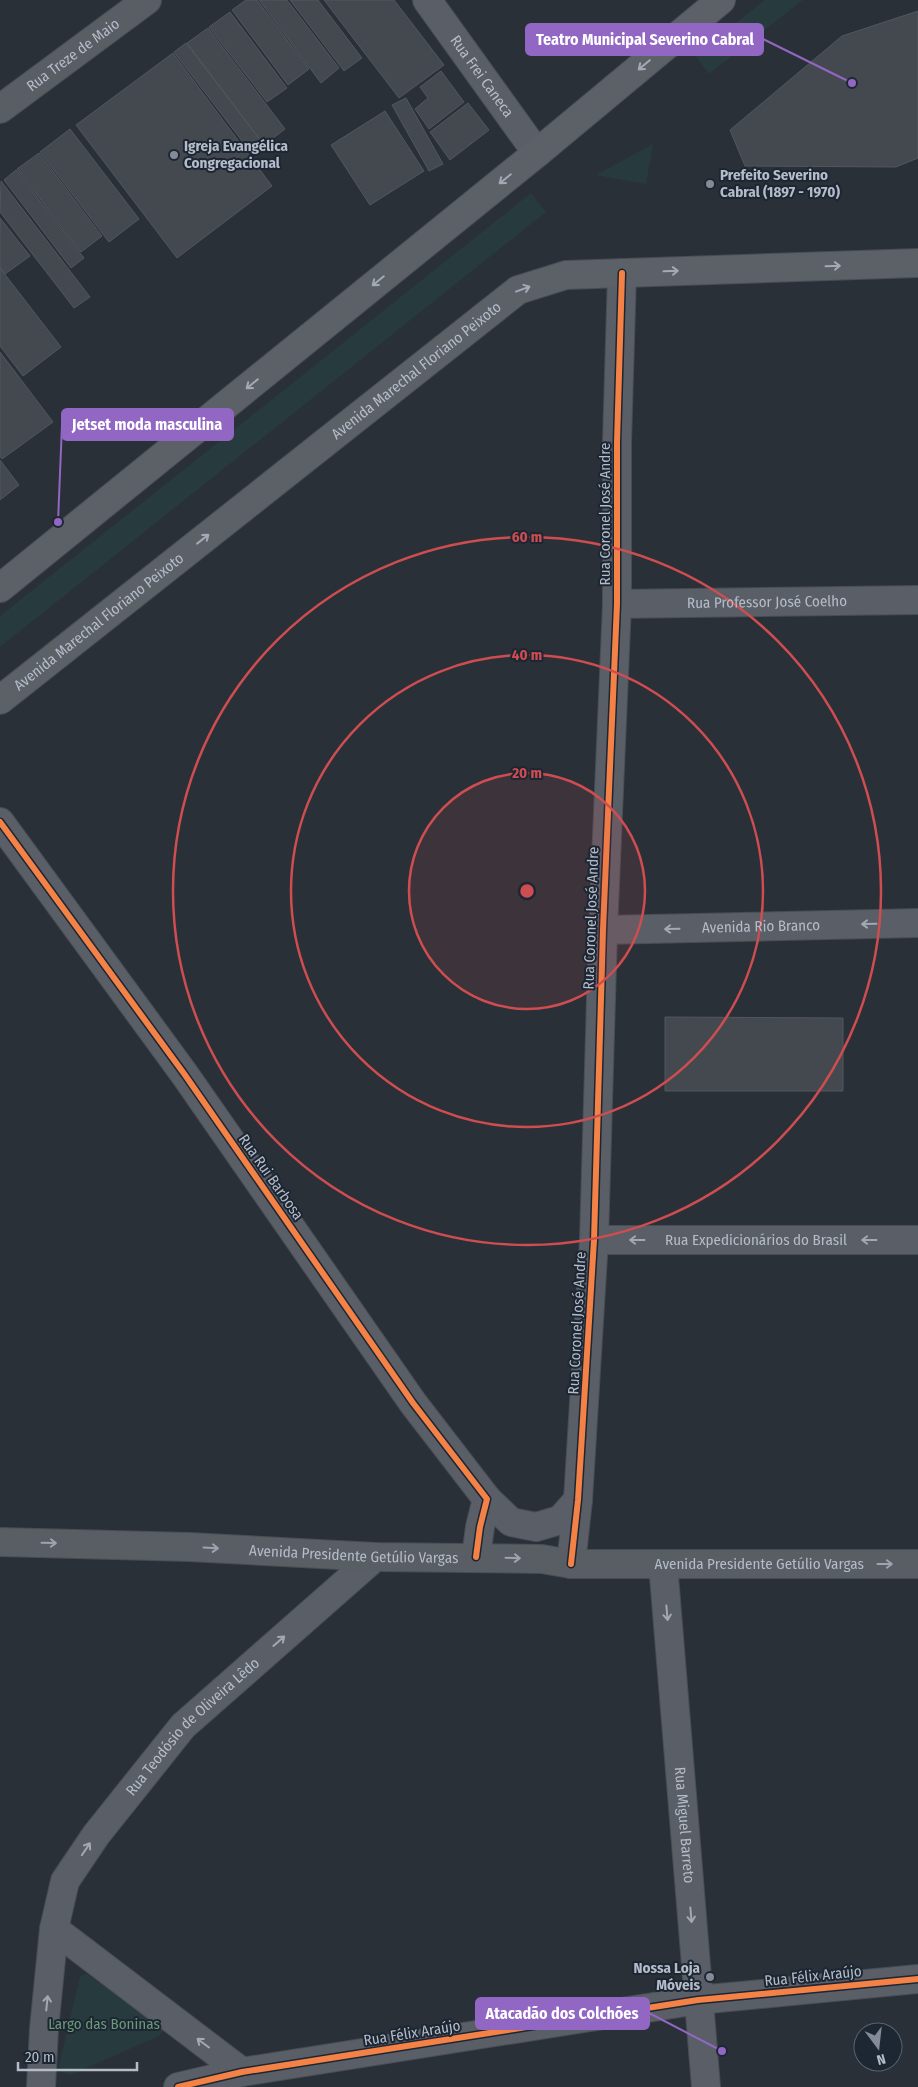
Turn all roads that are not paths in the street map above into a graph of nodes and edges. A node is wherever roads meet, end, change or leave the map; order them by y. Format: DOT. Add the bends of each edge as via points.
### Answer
graph roads {
  1 [pos="147,0"];
  2 [pos="427,0"];
  3 [pos="721,0"];
  4 [pos="0,110"];
  5 [pos="537,153"];
  6 [pos="918,263"];
  7 [pos="622,272"];
  8 [pos="0,588"];
  9 [pos="918,600"];
  10 [pos="617,604"];
  11 [pos="0,700"];
  12 [pos="0,822"];
  13 [pos="918,923"];
  14 [pos="603,930"];
  15 [pos="594,1240"];
  16 [pos="918,1240"];
  17 [pos="487,1499"];
  18 [pos="578,1500"];
  19 [pos="0,1542"];
  20 [pos="375,1557"];
  21 [pos="476,1557"];
  22 [pos="571,1564"];
  23 [pos="663,1564"];
  24 [pos="918,1564"];
  25 [pos="54,1929"];
  26 [pos="918,1979"];
  27 [pos="698,2000"];
  28 [pos="242,2072"];
  29 [pos="41,2087"];
  30 [pos="178,2087"];
  31 [pos="706,2087"];
  1 -- 4 [label="main road, Rua Treze de Maio"];
  2 -- 5 [label="street, Rua Frei Caneca"];
  3 -- 5 [label="main road, one-way"];
  5 -- 8 [label="main road, one-way"];
  7 -- 6 [label="main road, Avenida Marechal Floriano Peixoto, one-way"];
  7 -- 10 [label="street, Rua Coronel José Andre"];
  11 -- 7 [label="main road, Avenida Marechal Floriano Peixoto, one-way" via="518,290 566,275"];
  9 -- 10 [label="street, Rua Professor José Coelho"];
  10 -- 14 [label="street, Rua Coronel José Andre"];
  12 -- 17 [label="street, Rua Rui Barbosa" via="185,1076 413,1403"];
  13 -- 14 [label="street, Avenida Rio Branco, one-way"];
  14 -- 15 [label="street, Rua Coronel José Andre"];
  16 -- 15 [label="street, Rua Expedicionários do Brasil, one-way"];
  15 -- 18 [label="street, Rua Coronel José Andre"];
  17 -- 18 [label="street, Rua Rui Barbosa" via="511,1522 536,1527 560,1520"];
  17 -- 21 [label="street"];
  18 -- 22 [label="street, Rua Coronel José Andre"];
  19 -- 20 [label="main road, Avenida Presidente Getúlio Vargas, one-way" via="189,1547"];
  20 -- 21 [label="main road, Avenida Presidente Getúlio Vargas"];
  25 -- 20 [label="street, Rua Teodósio de Oliveira Lêdo, one-way" via="64,1881 96,1835 183,1726"];
  21 -- 22 [label="main road, Avenida Presidente Getúlio Vargas, one-way"];
  22 -- 23 [label="main road, Avenida Presidente Getúlio Vargas"];
  23 -- 24 [label="main road, Avenida Presidente Getúlio Vargas, one-way"];
  23 -- 27 [label="street, Rua Miguel Barreto, one-way"];
  28 -- 25 [label="street, one-way"];
  29 -- 25 [label="street, Rua Teodósio de Oliveira Lêdo, one-way"];
  26 -- 27 [label="street, Rua Félix Araújo"];
  27 -- 28 [label="street, Rua Félix Araújo"];
  27 -- 31 [label="street, Rua Miguel Barreto"];
  28 -- 30 [label="street, Rua Félix Araújo"];
}
